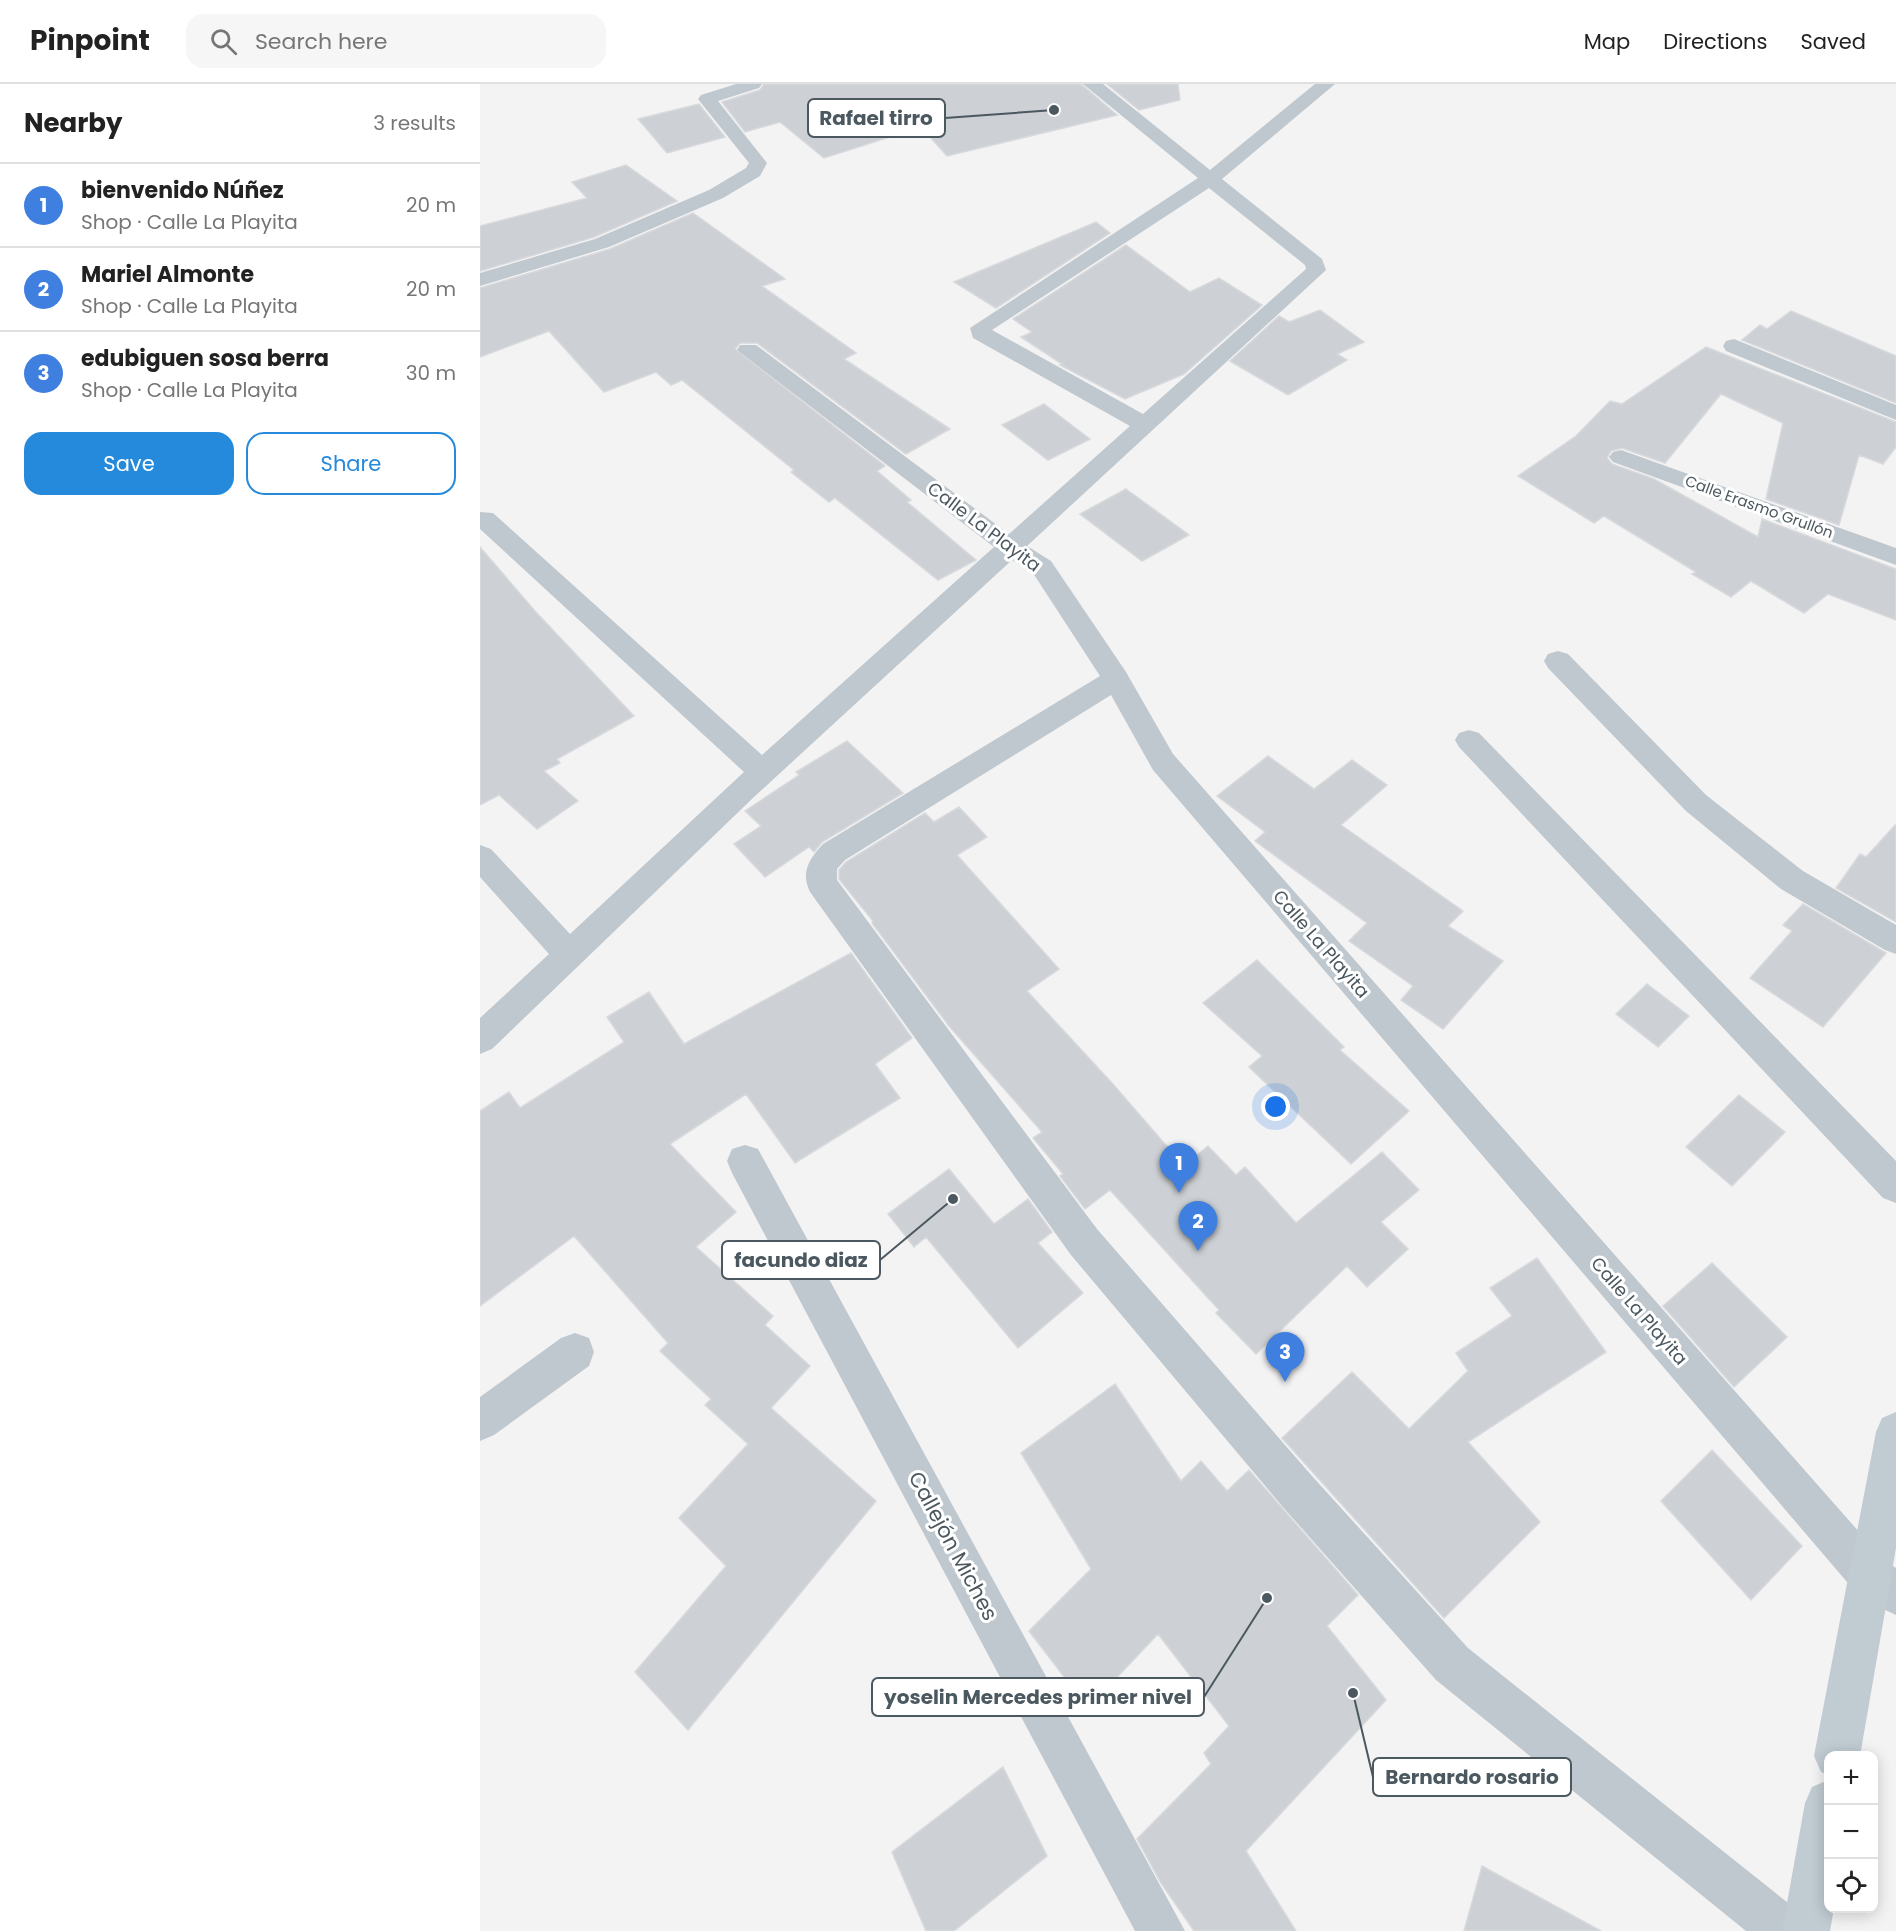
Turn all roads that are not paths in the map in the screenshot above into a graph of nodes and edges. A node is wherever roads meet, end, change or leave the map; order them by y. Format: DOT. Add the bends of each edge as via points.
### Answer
graph roads {
  1 [pos="753,84"];
  2 [pos="1092,84"];
  3 [pos="1326,84"];
  4 [pos="1210,179"];
  5 [pos="480,280"];
  6 [pos="1734,346"];
  7 [pos="748,350"];
  8 [pos="1896,413"];
  9 [pos="1145,425"];
  10 [pos="1621,457"];
  11 [pos="484,519"];
  12 [pos="1009,546"];
  13 [pos="1896,557"];
  14 [pos="1558,661"];
  15 [pos="1116,679"];
  16 [pos="1469,740"];
  17 [pos="762,772"];
  18 [pos="480,857"];
  19 [pos="1896,941"];
  20 [pos="569,954"];
  21 [pos="480,1040"];
  22 [pos="745,1161"];
  23 [pos="1896,1186"];
  24 [pos="575,1352"];
  25 [pos="480,1421"];
  26 [pos="1896,1432"];
  27 [pos="1882,1584"];
  28 [pos="1838,1751"];
  29 [pos="1828,1805"];
  30 [pos="1161,1931"];
  31 [pos="1785,1931"];
  32 [pos="1806,1931"];
  1 -- 5 [label="street" via="707,99 758,163 753,171 716,194 602,243"];
  2 -- 4 [label="street"];
  3 -- 4 [label="street"];
  4 -- 9 [label="street" via="1317,267"];
  4 -- 9 [label="street" via="981,328 981,333"];
  6 -- 8 [label="street"];
  7 -- 12 [label="street, Calle La Playita"];
  9 -- 12 [label="street"];
  10 -- 13 [label="street, Calle Erasmo Grullón"];
  11 -- 17 [label="street"];
  12 -- 15 [label="street, Calle La Playita" via="1042,567"];
  12 -- 17 [label="street"];
  14 -- 19 [label="street" via="1696,803 1792,879"];
  15 -- 27 [label="street, Calle La Playita" via="1163,762"];
  15 -- 31 [label="street" via="834,852 822,866 820,883 1084,1242 1297,1491 1452,1664"];
  16 -- 23 [label="street"];
  17 -- 20 [label="street"];
  18 -- 20 [label="street"];
  20 -- 21 [label="street"];
  22 -- 30 [label="street, Callejón Miches"];
  24 -- 25 [label="street"];
  26 -- 27 [label="street"];
  27 -- 28 [label="street"];
  29 -- 32 [label="street"];
}
